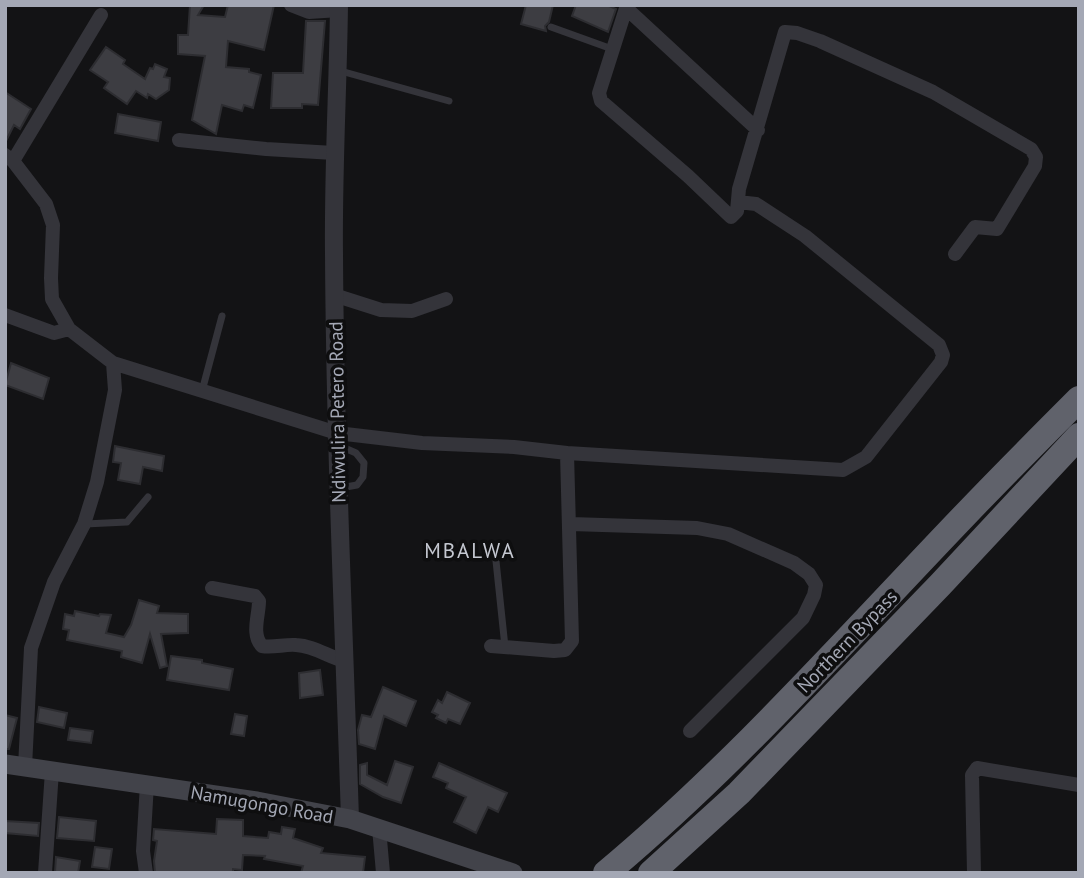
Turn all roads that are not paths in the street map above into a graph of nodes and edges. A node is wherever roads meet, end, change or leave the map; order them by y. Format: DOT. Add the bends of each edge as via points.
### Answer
graph roads {
  1 [pos="291,5"];
  2 [pos="627,6"];
  3 [pos="339,8"];
  4 [pos="101,15"];
  5 [pos="551,27"];
  6 [pos="613,49"];
  7 [pos="337,70"];
  8 [pos="449,101"];
  9 [pos="758,130"];
  10 [pos="179,140"];
  11 [pos="334,153"];
  12 [pos="9,158"];
  13 [pos="738,202"];
  14 [pos="955,254"];
  15 [pos="334,295"];
  16 [pos="446,299"];
  17 [pos="5,315"];
  18 [pos="222,316"];
  19 [pos="69,329"];
  20 [pos="113,363"];
  21 [pos="202,391"];
  22 [pos="1079,399"];
  23 [pos="1079,436"];
  24 [pos="337,439"];
  25 [pos="568,453"];
  26 [pos="339,488"];
  27 [pos="148,497"];
  28 [pos="84,524"];
  29 [pos="570,524"];
  30 [pos="496,561"];
  31 [pos="212,588"];
  32 [pos="498,646"];
  33 [pos="345,661"];
  34 [pos="690,731"];
  35 [pos="5,764"];
  36 [pos="26,767"];
  37 [pos="52,771"];
  38 [pos="147,784"];
  39 [pos="1079,785"];
  40 [pos="350,819"];
  41 [pos="379,828"];
  42 [pos="45,873"];
  43 [pos="146,873"];
  44 [pos="383,873"];
  45 [pos="513,873"];
  46 [pos="606,873"];
  47 [pos="651,873"];
  48 [pos="974,873"];
  1 -- 3 [label="street" via="309,12"];
  2 -- 6 [label="street"];
  2 -- 9 [label="street"];
  3 -- 7 [label="street, Ndiwulira Petero Road"];
  4 -- 12 [label="street"];
  5 -- 6 [label="lane"];
  6 -- 13 [label="street" via="599,93 601,101 731,217"];
  7 -- 8 [label="lane"];
  7 -- 11 [label="street, Ndiwulira Petero Road"];
  9 -- 13 [label="street"];
  9 -- 14 [label="street" via="785,32 820,41 933,92 1031,149 1035,166 997,229 975,227"];
  10 -- 11 [label="street"];
  11 -- 15 [label="street, Ndiwulira Petero Road"];
  12 -- 19 [label="street" via="46,204 52,225 52,299"];
  13 -- 25 [label="street" via="756,204 804,236 939,345 941,362 866,457 843,470"];
  15 -- 16 [label="street" via="381,310 402,311"];
  15 -- 24 [label="street, Ndiwulira Petero Road"];
  17 -- 19 [label="street" via="54,333"];
  18 -- 21 [label="lane"];
  19 -- 20 [label="street"];
  20 -- 21 [label="street"];
  20 -- 28 [label="street" via="115,390"];
  21 -- 24 [label="street"];
  22 -- 46 [label="highway, Northern Bypass" via="815,676"];
  23 -- 47 [label="highway, Northern Bypass" via="748,783"];
  24 -- 25 [label="street"];
  24 -- 26 [label="street, Ndiwulira Petero Road"];
  24 -- 26 [label="lane" via="364,463 357,485"];
  25 -- 29 [label="street"];
  26 -- 33 [label="street, Ndiwulira Petero Road"];
  27 -- 28 [label="lane" via="127,522"];
  28 -- 36 [label="street" via="54,582 31,648"];
  29 -- 32 [label="street" via="572,641 565,650 554,651"];
  29 -- 34 [label="street" via="697,528 728,534 794,563 816,585 803,618"];
  30 -- 32 [label="lane"];
  31 -- 33 [label="street" via="259,601 257,641 262,646 296,645"];
  33 -- 40 [label="street, Ndiwulira Petero Road"];
  35 -- 36 [label="main road, Namugongo Road"];
  36 -- 37 [label="main road, Namugongo Road"];
  37 -- 38 [label="main road, Namugongo Road"];
  37 -- 42 [label="street"];
  38 -- 40 [label="main road, Namugongo Road"];
  38 -- 43 [label="street"];
  39 -- 48 [label="street" via="977,768 972,775"];
  40 -- 41 [label="main road, Namugongo Road"];
  41 -- 44 [label="street"];
  41 -- 45 [label="main road, Namugongo Road"];
}
